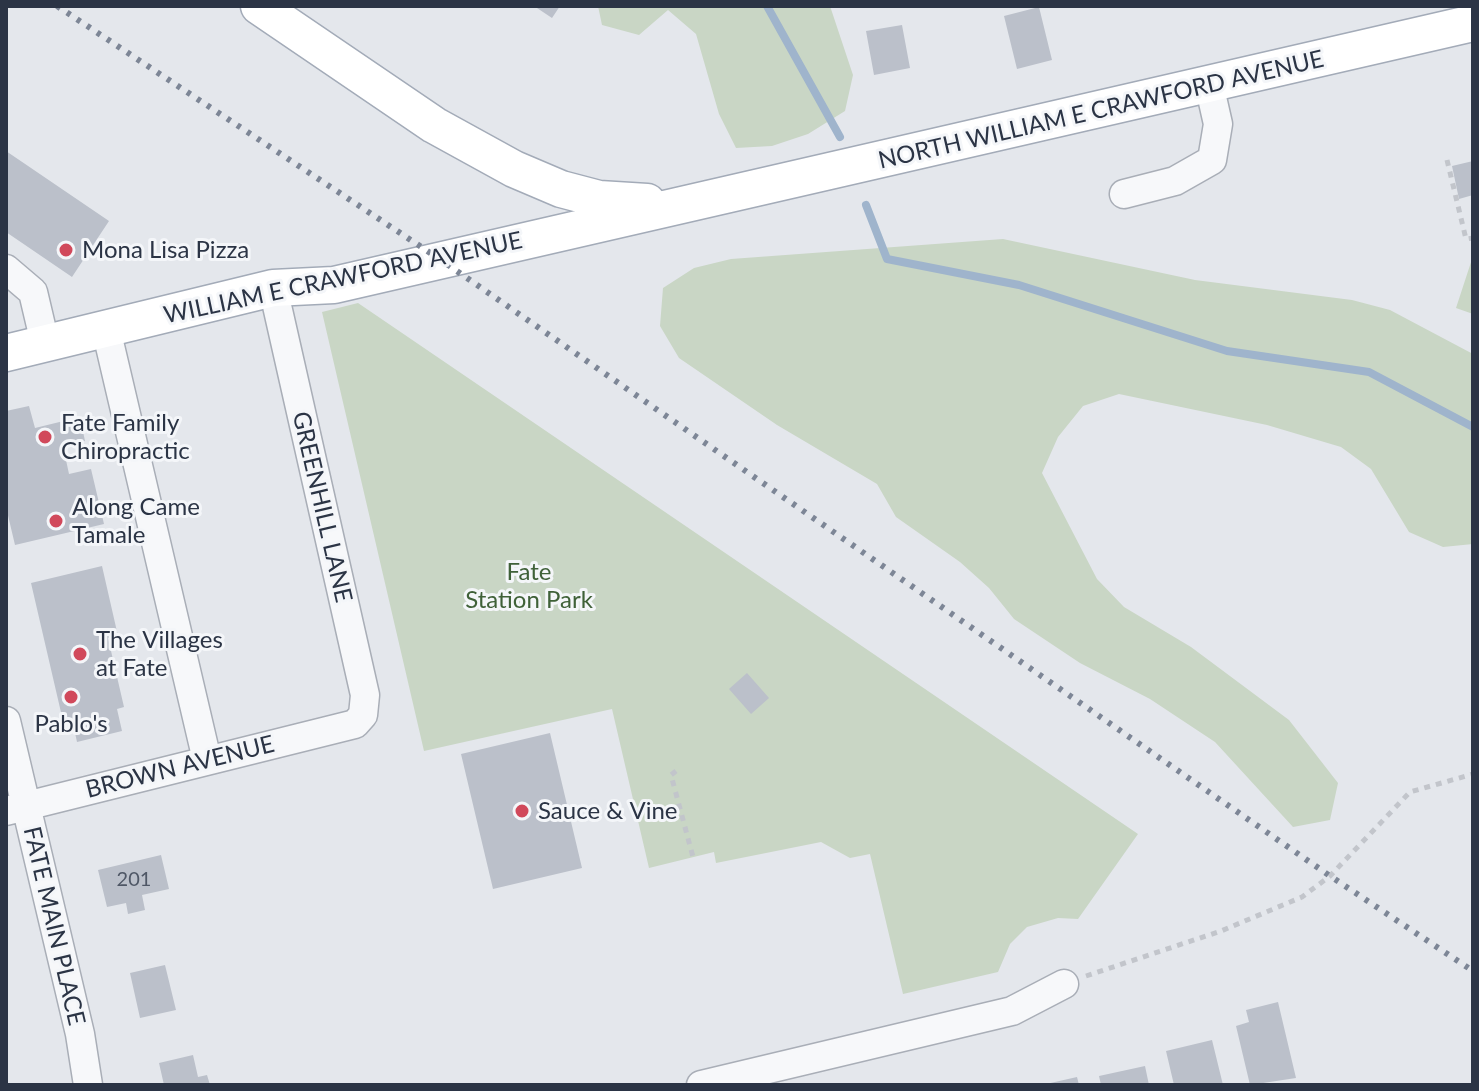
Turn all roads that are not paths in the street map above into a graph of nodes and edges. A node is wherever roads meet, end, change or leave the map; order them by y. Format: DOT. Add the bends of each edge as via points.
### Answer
graph roads {
  1 [pos="259,6"];
  2 [pos="1473,23"];
  3 [pos="1209,84"];
  4 [pos="1124,194"];
  5 [pos="728,196"];
  6 [pos="6,269"];
  7 [pos="273,288"];
  8 [pos="106,329"];
  9 [pos="45,343"];
  10 [pos="6,353"];
  11 [pos="6,721"];
  12 [pos="355,724"];
  13 [pos="207,760"];
  14 [pos="16,808"];
  15 [pos="1064,984"];
  16 [pos="762,1078"];
  17 [pos="88,1085"];
  18 [pos="701,1085"];
  1 -- 5 [label="main road" via="434,125 561,189 645,203"];
  2 -- 3 [label="main road, NORTH WILLIAM E CRAWFORD AVENUE"];
  3 -- 4 [label="street" via="1218,124 1212,160 1175,181"];
  3 -- 5 [label="main road, NORTH WILLIAM E CRAWFORD AVENUE"];
  5 -- 7 [label="main road, WILLIAM E CRAWFORD AVENUE" via="334,285"];
  6 -- 9 [label="street" via="33,292"];
  7 -- 8 [label="main road, WILLIAM E CRAWFORD AVENUE"];
  7 -- 12 [label="street, GREENHILL LANE" via="365,695 363,715"];
  8 -- 9 [label="main road, WILLIAM E CRAWFORD AVENUE"];
  8 -- 13 [label="street"];
  9 -- 10 [label="main road, WILLIAM E CRAWFORD AVENUE"];
  11 -- 14 [label="street, FATE MAIN PLACE"];
  12 -- 13 [label="street, BROWN AVENUE"];
  13 -- 14 [label="street, BROWN AVENUE"];
  14 -- 17 [label="street, FATE MAIN PLACE" via="80,1034"];
  15 -- 16 [label="street" via="1012,1011"];
  16 -- 18 [label="street"];
}
